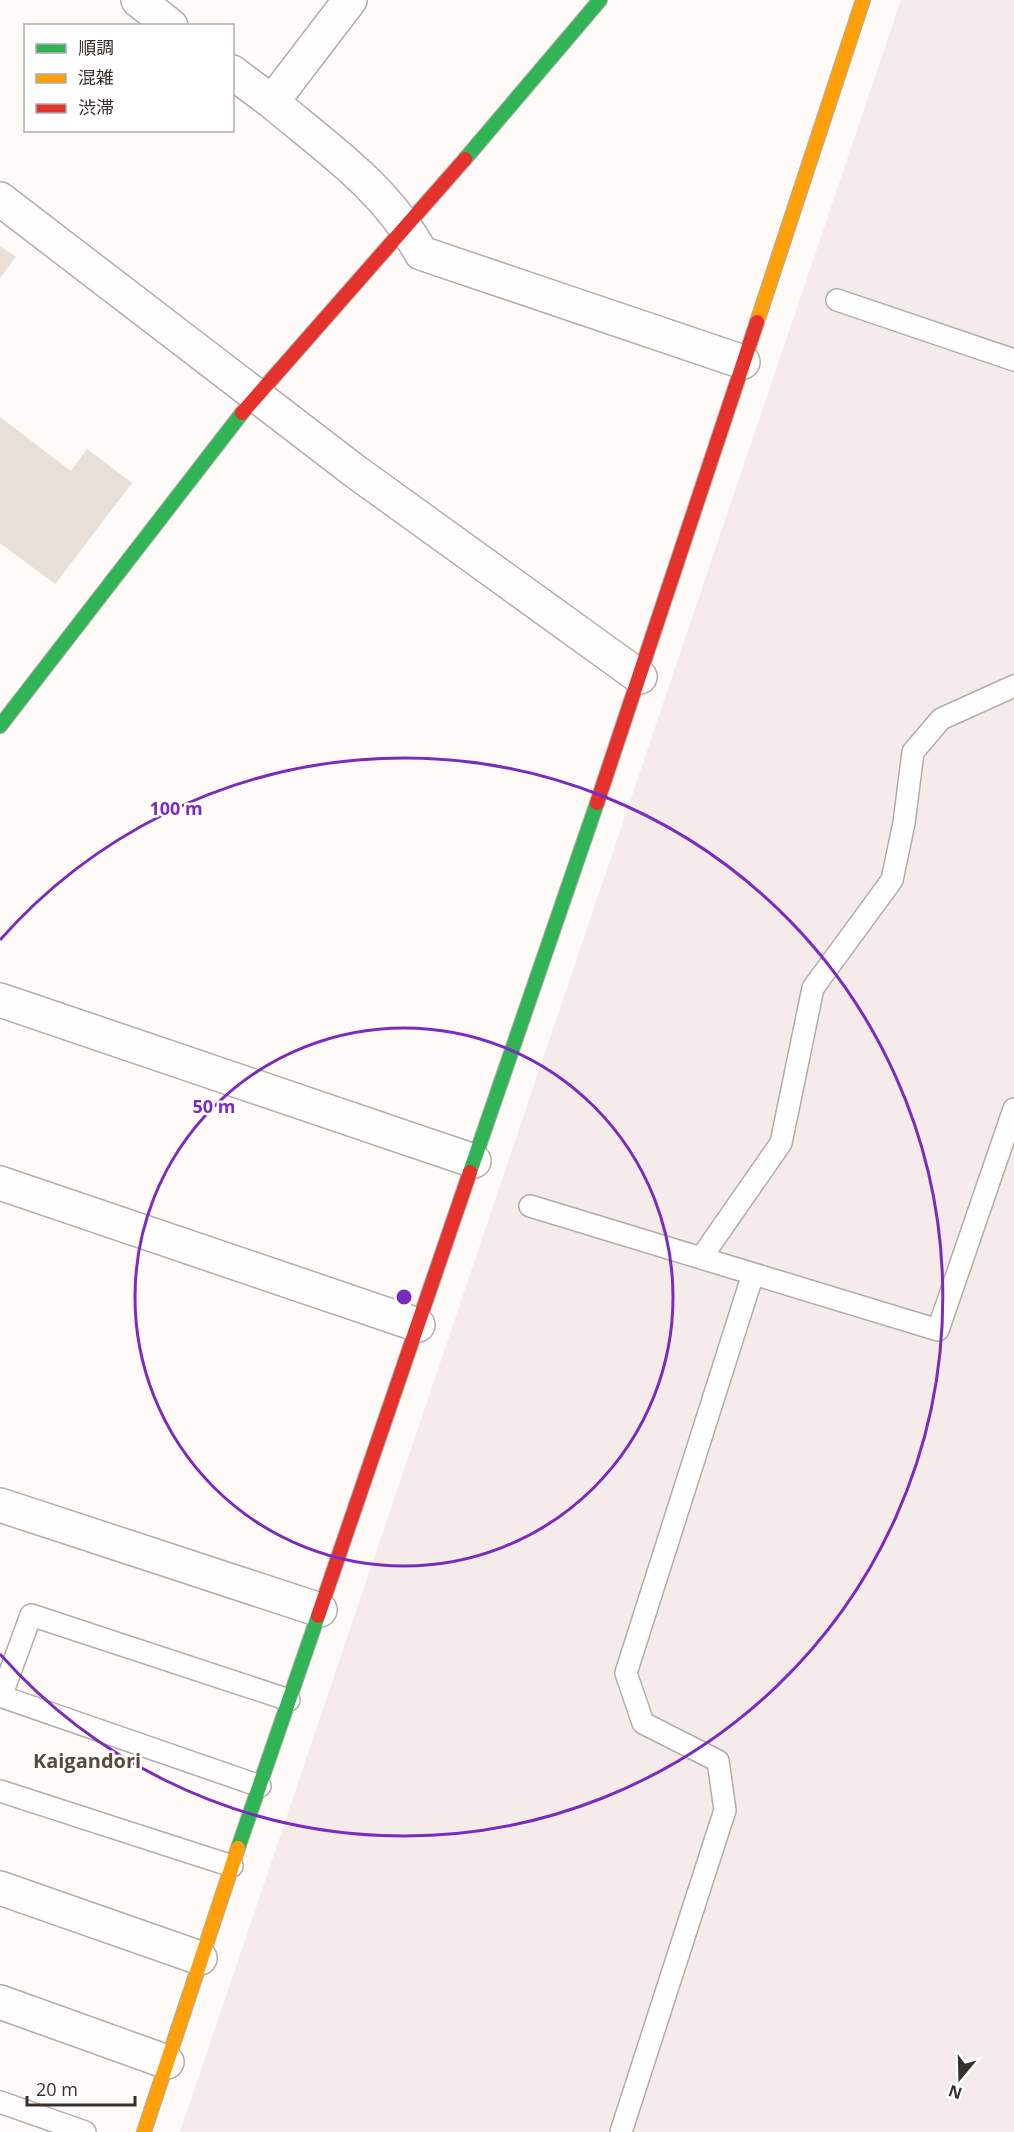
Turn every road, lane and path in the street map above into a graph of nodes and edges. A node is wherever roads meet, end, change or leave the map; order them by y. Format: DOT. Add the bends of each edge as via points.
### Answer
graph roads {
  1 [pos="138,0"];
  2 [pos="350,0"];
  3 [pos="600,0"];
  4 [pos="863,0"];
  5 [pos="168,24"];
  6 [pos="234,74"];
  7 [pos="272,102"];
  8 [pos="0,199"];
  9 [pos="407,227"];
  10 [pos="837,300"];
  11 [pos="1014,360"];
  12 [pos="743,362"];
  13 [pos="255,396"];
  14 [pos="640,677"];
  15 [pos="1014,686"];
  16 [pos="0,726"];
  17 [pos="0,1000"];
  18 [pos="1014,1109"];
  19 [pos="474,1161"];
  20 [pos="0,1183"];
  21 [pos="530,1206"];
  22 [pos="701,1258"];
  23 [pos="753,1274"];
  24 [pos="418,1325"];
  25 [pos="0,1505"];
  26 [pos="320,1611"];
  27 [pos="1,1697"];
  28 [pos="289,1700"];
  29 [pos="260,1786"];
  30 [pos="0,1791"];
  31 [pos="232,1866"];
  32 [pos="0,1888"];
  33 [pos="201,1958"];
  34 [pos="0,2002"];
  35 [pos="167,2062"];
  36 [pos="0,2102"];
  37 [pos="84,2132"];
  38 [pos="144,2132"];
  39 [pos="621,2132"];
  1 -- 5 [label="street"];
  2 -- 7 [label="street"];
  3 -- 9 [label="street"];
  4 -- 12 [label="street"];
  6 -- 7 [label="street"];
  7 -- 9 [label="street" via="377,190"];
  8 -- 13 [label="street"];
  9 -- 12 [label="street" via="421,252"];
  9 -- 13 [label="street"];
  10 -- 11 [label="lane"];
  12 -- 14 [label="street"];
  13 -- 14 [label="street"];
  13 -- 16 [label="street"];
  14 -- 19 [label="street"];
  15 -- 22 [label="lane" via="941,719 913,752 892,880 813,988 781,1143"];
  17 -- 19 [label="street"];
  18 -- 23 [label="lane" via="938,1330"];
  19 -- 24 [label="street"];
  20 -- 24 [label="street"];
  21 -- 22 [label="lane"];
  22 -- 23 [label="lane"];
  23 -- 39 [label="lane" via="626,1673 643,1723 718,1761 725,1810"];
  24 -- 26 [label="street"];
  25 -- 26 [label="street"];
  26 -- 28 [label="street"];
  27 -- 28 [label="lane" via="31,1615"];
  27 -- 29 [label="lane"];
  28 -- 29 [label="street"];
  29 -- 31 [label="street"];
  30 -- 31 [label="lane"];
  31 -- 33 [label="street"];
  32 -- 33 [label="street"];
  33 -- 35 [label="street"];
  34 -- 35 [label="street"];
  35 -- 38 [label="street"];
  36 -- 37 [label="lane"];
}
